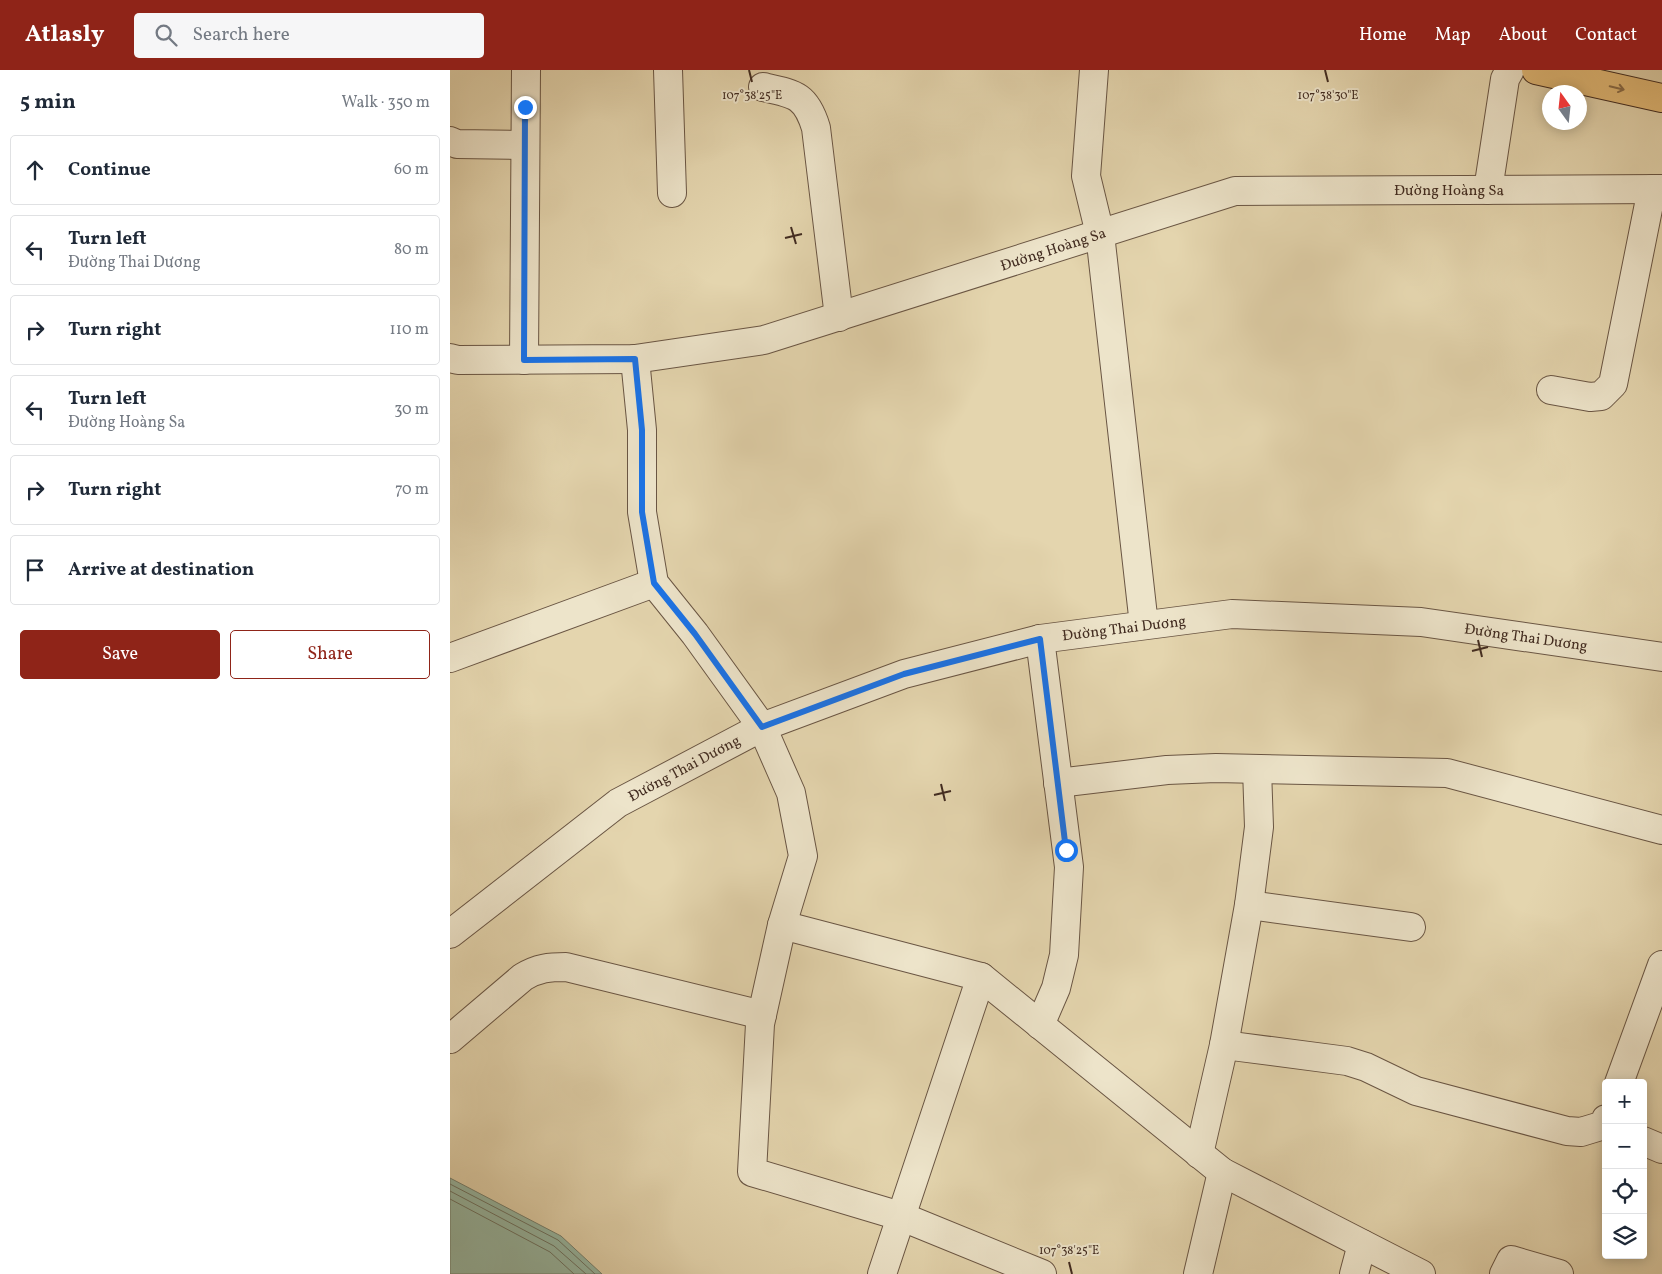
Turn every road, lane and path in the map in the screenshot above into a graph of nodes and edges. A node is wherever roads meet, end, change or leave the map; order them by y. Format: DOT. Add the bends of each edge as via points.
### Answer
graph roads {
  1 [pos="526,70"];
  2 [pos="668,70"];
  3 [pos="1094,70"];
  4 [pos="1510,70"];
  5 [pos="1536,70"];
  6 [pos="763,87"];
  7 [pos="1662,98"];
  8 [pos="450,142"];
  9 [pos="525,145"];
  10 [pos="1657,189"];
  11 [pos="1488,190"];
  12 [pos="672,193"];
  13 [pos="1100,234"];
  14 [pos="838,317"];
  15 [pos="450,358"];
  16 [pos="635,359"];
  17 [pos="524,360"];
  18 [pos="1551,390"];
  19 [pos="654,583"];
  20 [pos="1144,626"];
  21 [pos="1040,639"];
  22 [pos="1662,657"];
  23 [pos="450,658"];
  24 [pos="762,727"];
  25 [pos="1257,769"];
  26 [pos="1058,783"];
  27 [pos="1662,830"];
  28 [pos="1249,905"];
  29 [pos="782,925"];
  30 [pos="1411,927"];
  31 [pos="450,934"];
  32 [pos="1662,966"];
  33 [pos="981,977"];
  34 [pos="762,1015"];
  35 [pos="1040,1025"];
  36 [pos="450,1039"];
  37 [pos="1224,1045"];
  38 [pos="1620,1079"];
  39 [pos="1602,1124"];
  40 [pos="1647,1143"];
  41 [pos="1662,1149"];
  42 [pos="1199,1154"];
  43 [pos="1222,1172"];
  44 [pos="900,1216"];
  45 [pos="1362,1244"];
  46 [pos="882,1274"];
  47 [pos="1042,1274"];
  48 [pos="1198,1274"];
  49 [pos="1354,1274"];
  50 [pos="1421,1274"];
  51 [pos="1504,1274"];
  52 [pos="1559,1274"];
  1 -- 9 [label="street"];
  2 -- 12 [label="street"];
  3 -- 13 [label="street" via="1086,176"];
  4 -- 11 [label="street" via="1505,80"];
  5 -- 7 [label="main road, one-way"];
  6 -- 14 [label="street" via="798,96 814,120"];
  8 -- 9 [label="street"];
  9 -- 17 [label="street"];
  10 -- 11 [label="street, Đường Hoàng Sa"];
  10 -- 18 [label="street" via="1613,384 1601,396"];
  11 -- 13 [label="street, Đường Hoàng Sa" via="1235,191"];
  13 -- 14 [label="street, Đường Hoàng Sa"];
  13 -- 20 [label="street"];
  14 -- 16 [label="street, Đường Hoàng Sa" via="764,340"];
  15 -- 17 [label="street, Đường Hoàng Sa"];
  16 -- 17 [label="street, Đường Hoàng Sa"];
  16 -- 19 [label="street" via="642,430 642,512"];
  19 -- 23 [label="street"];
  19 -- 24 [label="street"];
  20 -- 21 [label="street, Đường Thai Dương"];
  20 -- 22 [label="street, Đường Thai Dương" via="1232,614 1421,622"];
  21 -- 24 [label="street, Đường Thai Dương" via="904,674"];
  21 -- 26 [label="street"];
  24 -- 29 [label="street" via="791,793 803,856"];
  24 -- 31 [label="street, Đường Thai Dương" via="618,803"];
  25 -- 26 [label="street" via="1167,770"];
  25 -- 27 [label="street" via="1447,773"];
  25 -- 28 [label="street" via="1259,827"];
  26 -- 35 [label="street" via="1069,867 1064,955 1056,988"];
  28 -- 30 [label="street"];
  28 -- 37 [label="street"];
  29 -- 33 [label="street"];
  29 -- 34 [label="street"];
  32 -- 38 [label="street"];
  33 -- 35 [label="street"];
  33 -- 44 [label="street"];
  34 -- 36 [label="street" via="566,967 549,967 523,976"];
  34 -- 44 [label="street" via="752,1172"];
  35 -- 42 [label="street"];
  37 -- 39 [label="street" via="1347,1062 1366,1067 1416,1091 1567,1131 1581,1132"];
  37 -- 42 [label="street"];
  40 -- 41 [label="street"];
  42 -- 43 [label="street"];
  43 -- 45 [label="street"];
  43 -- 48 [label="street"];
  44 -- 46 [label="street"];
  44 -- 47 [label="street"];
  45 -- 49 [label="street"];
  45 -- 50 [label="street"];
  51 -- 52 [label="street" via="1510,1260"];
}
